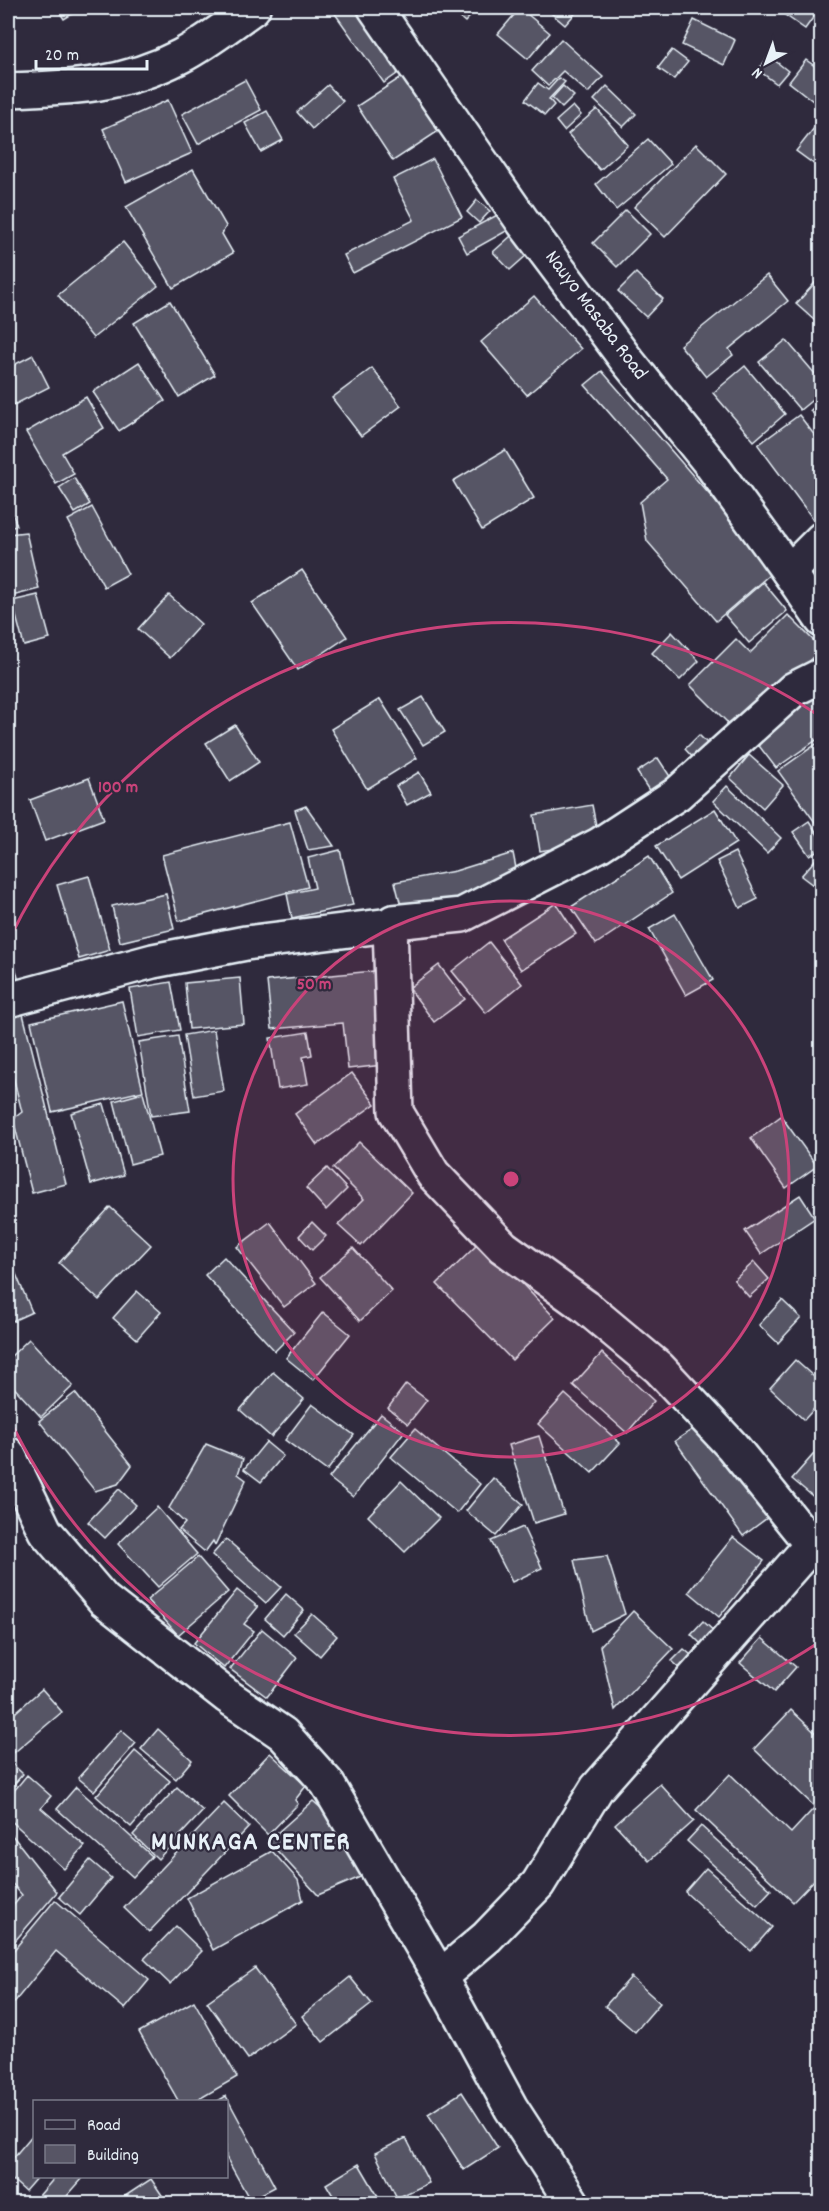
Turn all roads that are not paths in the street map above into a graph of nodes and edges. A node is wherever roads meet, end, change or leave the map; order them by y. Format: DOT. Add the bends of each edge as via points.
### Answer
graph roads {
  1 [pos="253,8"];
  2 [pos="375,8"];
  3 [pos="8,90"];
  4 [pos="822,539"];
  5 [pos="789,572"];
  6 [pos="822,620"];
  7 [pos="822,675"];
  8 [pos="390,925"];
  9 [pos="8,1000"];
  10 [pos="8,1454"];
  11 [pos="816,1538"];
  12 [pos="440,1977"];
  13 [pos="573,2204"];
  1 -- 3 [label="street" via="182,56 139,75 96,86"];
  2 -- 5 [label="street, Nauyo Masaba Road" via="523,222 710,463"];
  4 -- 5 [label="street"];
  5 -- 6 [label="street, Nauyo Masaba Road"];
  7 -- 8 [label="street" via="794,689 677,794 599,845 462,915"];
  8 -- 9 [label="street" via="153,961"];
  8 -- 11 [label="street" via="396,1112 433,1174 503,1247 586,1307 659,1368"];
  10 -- 12 [label="street" via="45,1531 104,1600 227,1696 283,1734 327,1783"];
  11 -- 12 [label="street" via="597,1788 538,1884 487,1937"];
  12 -- 13 [label="street" via="511,2108"];
}
